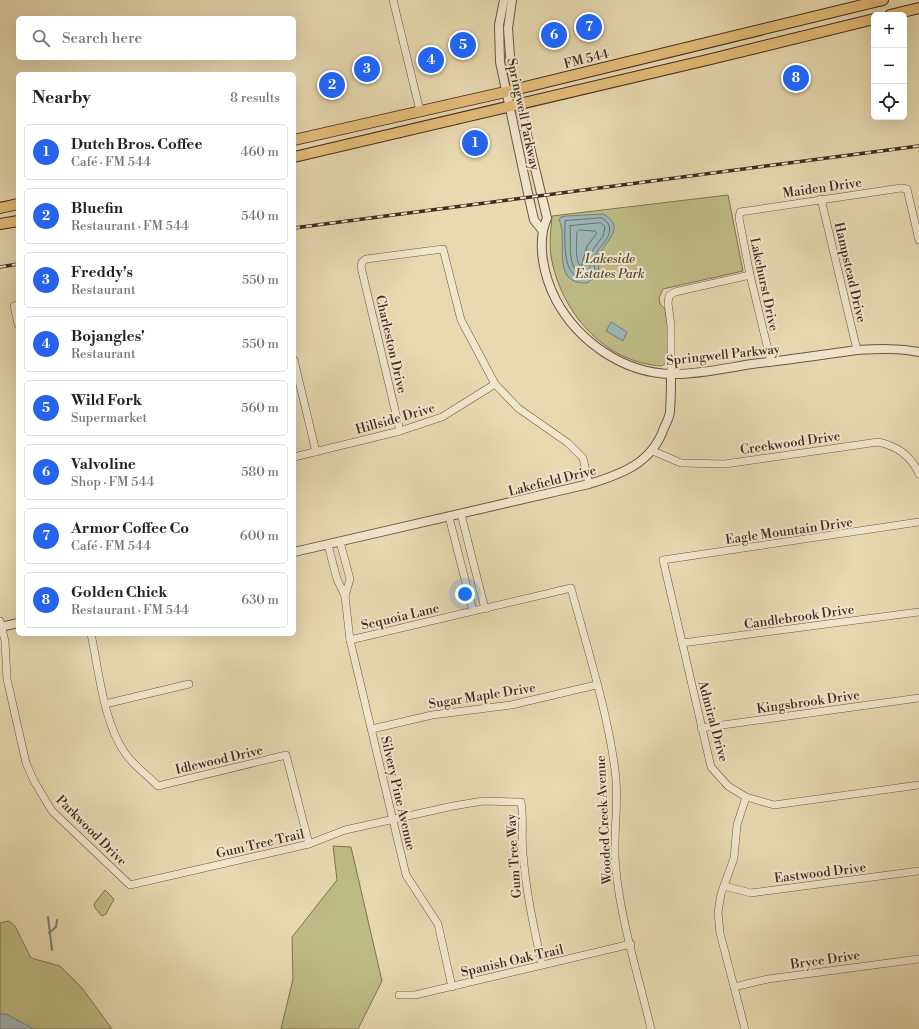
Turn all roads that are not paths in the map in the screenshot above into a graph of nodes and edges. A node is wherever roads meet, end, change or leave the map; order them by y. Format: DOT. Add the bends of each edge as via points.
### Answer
graph roads {
  1 [pos="393,0"];
  2 [pos="504,0"];
  3 [pos="512,0"];
  4 [pos="883,0"];
  5 [pos="919,8"];
  6 [pos="902,12"];
  7 [pos="813,16"];
  8 [pos="871,20"];
  9 [pos="817,33"];
  10 [pos="663,52"];
  11 [pos="668,69"];
  12 [pos="516,89"];
  13 [pos="505,92"];
  14 [pos="520,104"];
  15 [pos="509,107"];
  16 [pos="420,111"];
  17 [pos="334,131"];
  18 [pos="296,140"];
  19 [pos="338,147"];
  20 [pos="296,157"];
  21 [pos="538,177"];
  22 [pos="525,180"];
  23 [pos="822,198"];
  24 [pos="16,204"];
  25 [pos="0,208"];
  26 [pos="740,212"];
  27 [pos="16,221"];
  28 [pos="0,224"];
  29 [pos="542,230"];
  30 [pos="919,240"];
  31 [pos="750,275"];
  32 [pos="857,350"];
  33 [pos="919,352"];
  34 [pos="771,362"];
  35 [pos="296,368"];
  36 [pos="671,374"];
  37 [pos="495,384"];
  38 [pos="400,431"];
  39 [pos="653,451"];
  40 [pos="316,452"];
  41 [pos="296,457"];
  42 [pos="919,474"];
  43 [pos="589,484"];
  44 [pos="461,514"];
  45 [pos="449,517"];
  46 [pos="919,522"];
  47 [pos="340,542"];
  48 [pos="328,545"];
  49 [pos="296,552"];
  50 [pos="663,560"];
  51 [pos="571,588"];
  52 [pos="345,596"];
  53 [pos="485,609"];
  54 [pos="473,612"];
  55 [pos="919,612"];
  56 [pos="16,623"];
  57 [pos="0,625"];
  58 [pos="92,636"];
  59 [pos="350,640"];
  60 [pos="682,644"];
  61 [pos="189,684"];
  62 [pos="596,685"];
  63 [pos="919,698"];
  64 [pos="105,704"];
  65 [pos="701,728"];
  66 [pos="372,730"];
  67 [pos="919,785"];
  68 [pos="746,797"];
  69 [pos="394,821"];
  70 [pos="309,844"];
  71 [pos="919,871"];
  72 [pos="130,885"];
  73 [pos="724,886"];
  74 [pos="631,944"];
  75 [pos="919,959"];
  76 [pos="542,965"];
  77 [pos="452,987"];
  78 [pos="734,987"];
  79 [pos="399,995"];
  80 [pos="652,1029"];
  81 [pos="745,1029"];
  1 -- 16 [label="street"];
  2 -- 13 [label="street, Springwell Parkway" via="498,42"];
  3 -- 12 [label="street, Springwell Parkway" via="508,48"];
  4 -- 7 [label="main road, FM 544 / FM 544"];
  5 -- 6 [label="main road"];
  7 -- 9 [label="main road"];
  7 -- 10 [label="main road, FM 544 / FM 544"];
  8 -- 9 [label="main road"];
  9 -- 11 [label="main road"];
  10 -- 11 [label="main road"];
  10 -- 12 [label="main road, FM 544 / FM 544"];
  11 -- 14 [label="main road"];
  12 -- 13 [label="main road, FM 544 / FM 544"];
  12 -- 14 [label="street, Springwell Parkway"];
  13 -- 15 [label="street, Springwell Parkway"];
  13 -- 16 [label="main road, FM 544 / FM 544"];
  14 -- 15 [label="main road"];
  14 -- 21 [label="street, Springwell Parkway"];
  15 -- 19 [label="main road"];
  15 -- 22 [label="street, Springwell Parkway"];
  16 -- 17 [label="main road, FM 544 / FM 544"];
  17 -- 18 [label="main road, FM 544 / FM 544"];
  17 -- 19 [label="main road"];
  19 -- 20 [label="main road"];
  21 -- 22 [label="street"];
  21 -- 29 [label="street, Springwell Parkway" via="547,218"];
  22 -- 29 [label="street, Springwell Parkway" via="534,220"];
  23 -- 26 [label="street, Maiden Drive"];
  23 -- 30 [label="street, Maiden Drive" via="901,188 907,190"];
  23 -- 32 [label="street, Hampstead Drive"];
  24 -- 25 [label="main road"];
  26 -- 31 [label="street, Lakehurst Drive"];
  27 -- 28 [label="main road"];
  29 -- 36 [label="street, Springwell Parkway" via="545,268 549,282 559,306 579,332 614,358 646,370"];
  31 -- 34 [label="street, Lakehurst Drive"];
  31 -- 36 [label="street, Lakefield Drive" via="675,292 669,296"];
  32 -- 33 [label="street, Springwell Parkway"];
  32 -- 34 [label="street, Springwell Parkway"];
  34 -- 36 [label="street, Springwell Parkway"];
  35 -- 40 [label="street"];
  36 -- 39 [label="street, Lakefield Drive" via="670,413"];
  37 -- 38 [label="street, Hillside Drive" via="442,417"];
  37 -- 38 [label="street, Charleston Drive" via="461,320 443,249 366,259 362,262 361,268"];
  37 -- 43 [label="street" via="518,408 568,443 582,458"];
  38 -- 40 [label="street, Hillside Drive"];
  39 -- 42 [label="street, Creekwood Drive" via="681,463 725,464 878,442 892,445 901,451"];
  39 -- 43 [label="street, Lakefield Drive" via="637,465 618,475"];
  40 -- 41 [label="street, Hillside Drive"];
  43 -- 44 [label="street, Lakefield Drive"];
  44 -- 45 [label="street, Lakefield Drive"];
  44 -- 53 [label="street"];
  45 -- 47 [label="street, Lakefield Drive"];
  45 -- 54 [label="street"];
  46 -- 50 [label="street, Eagle Mountain Drive"];
  47 -- 48 [label="street, Lakefield Drive"];
  47 -- 52 [label="street, Silvery Pine Avenue" via="350,579"];
  48 -- 49 [label="street, Lakefield Drive"];
  48 -- 52 [label="street, Silvery Pine Avenue" via="337,579"];
  50 -- 60 [label="street, Admiral Drive"];
  51 -- 53 [label="street, Sequoia Lane"];
  51 -- 62 [label="street, Wooded Creek Avenue"];
  52 -- 59 [label="street, Silvery Pine Avenue"];
  53 -- 54 [label="street, Sequoia Lane"];
  54 -- 59 [label="street, Sequoia Lane"];
  55 -- 60 [label="street, Candlebrook Drive"];
  56 -- 57 [label="street"];
  57 -- 72 [label="street, Parkwood Drive" via="5,641 7,680 26,763 34,781 52,811"];
  58 -- 64 [label="street"];
  59 -- 66 [label="street, Silvery Pine Avenue"];
  60 -- 65 [label="street, Admiral Drive"];
  61 -- 64 [label="street"];
  62 -- 66 [label="street, Sugar Maple Drive" via="511,706 432,715"];
  62 -- 74 [label="street, Wooded Creek Avenue" via="616,772 616,870 620,900"];
  63 -- 65 [label="street, Kingsbrook Drive"];
  64 -- 70 [label="street, Idlewood Drive" via="113,730 125,753 158,786 286,755"];
  65 -- 68 [label="street, Admiral Drive" via="711,766 728,786"];
  66 -- 69 [label="street, Silvery Pine Avenue"];
  67 -- 68 [label="street, Admiral Drive" via="774,805"];
  68 -- 73 [label="street" via="737,825 734,858"];
  69 -- 70 [label="street, Gum Tree Trail" via="345,830"];
  69 -- 76 [label="street, Gum Tree Way" via="476,802 521,802 524,817 522,847 526,891"];
  69 -- 77 [label="street, Silvery Pine Avenue" via="406,875 438,924"];
  70 -- 72 [label="street, Gum Tree Trail"];
  71 -- 73 [label="street, Eastwood Drive" via="751,893"];
  73 -- 78 [label="street" via="718,912 720,933"];
  74 -- 76 [label="street, Spanish Oak Trail"];
  74 -- 80 [label="street, Wooded Creek Avenue"];
  75 -- 78 [label="street, Bryce Drive" via="768,979"];
  76 -- 77 [label="street, Spanish Oak Trail"];
  77 -- 79 [label="street, Spanish Oak Trail" via="415,995"];
  78 -- 81 [label="street"];
}
